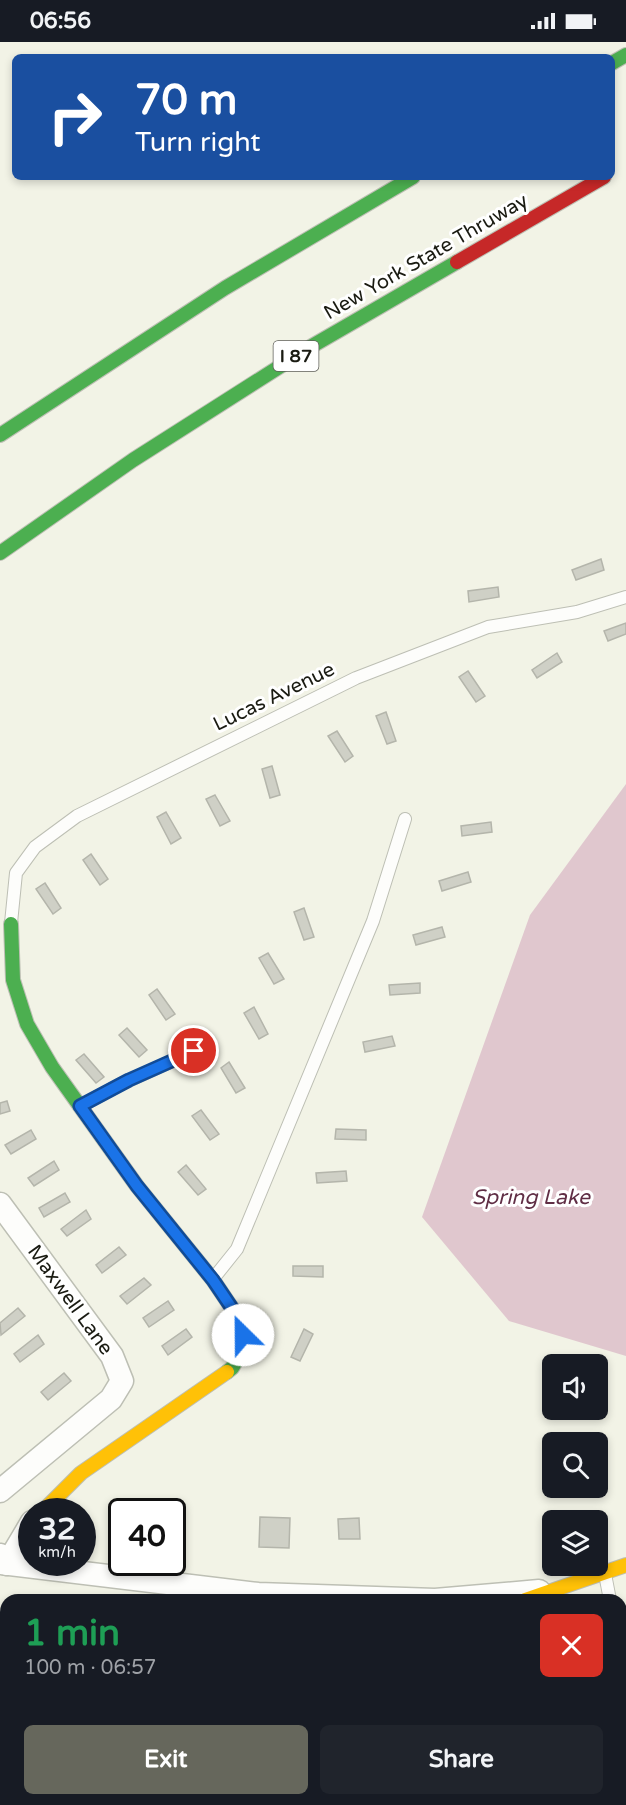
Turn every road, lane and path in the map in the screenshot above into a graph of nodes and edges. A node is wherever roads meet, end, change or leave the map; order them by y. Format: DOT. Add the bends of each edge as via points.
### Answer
graph roads {
  1 [pos="408,180"];
  2 [pos="599,180"];
  3 [pos="0,435"];
  4 [pos="0,553"];
  5 [pos="626,597"];
  6 [pos="405,819"];
  7 [pos="11,924"];
  8 [pos="8,993"];
  9 [pos="194,1051"];
  10 [pos="80,1106"];
  11 [pos="0,1204"];
  12 [pos="213,1280"];
  13 [pos="0,1491"];
  14 [pos="56,1498"];
  15 [pos="18,1540"];
  16 [pos="2,1561"];
  17 [pos="626,1565"];
  18 [pos="608,1571"];
  19 [pos="594,1576"];
  20 [pos="606,1576"];
  21 [pos="556,1590"];
  22 [pos="258,1594"];
  23 [pos="508,1594"];
  24 [pos="544,1594"];
  25 [pos="609,1594"];
  1 -- 3 [label="main road" via="225,288"];
  2 -- 4 [label="main road, New York State Thruway / I 87" via="312,346 133,460"];
  5 -- 7 [label="lane, Lucas Avenue" via="578,612 488,627 356,678 77,816 35,847 16,873"];
  6 -- 12 [label="lane" via="373,921 237,1249"];
  7 -- 8 [label="main road" via="13,980"];
  8 -- 10 [label="main road"];
  9 -- 10 [label="lane"];
  10 -- 12 [label="main road" via="137,1186"];
  11 -- 13 [label="street, Maxwell Lane" via="112,1356 122,1381 111,1399"];
  12 -- 14 [label="main road" via="242,1323 244,1347 232,1368 81,1473"];
  15 -- 16 [label="street"];
  16 -- 22 [label="street"];
  17 -- 18 [label="main road"];
  19 -- 21 [label="main road"];
  20 -- 25 [label="lane"];
  21 -- 23 [label="street"];
  21 -- 24 [label="main road"];
}
